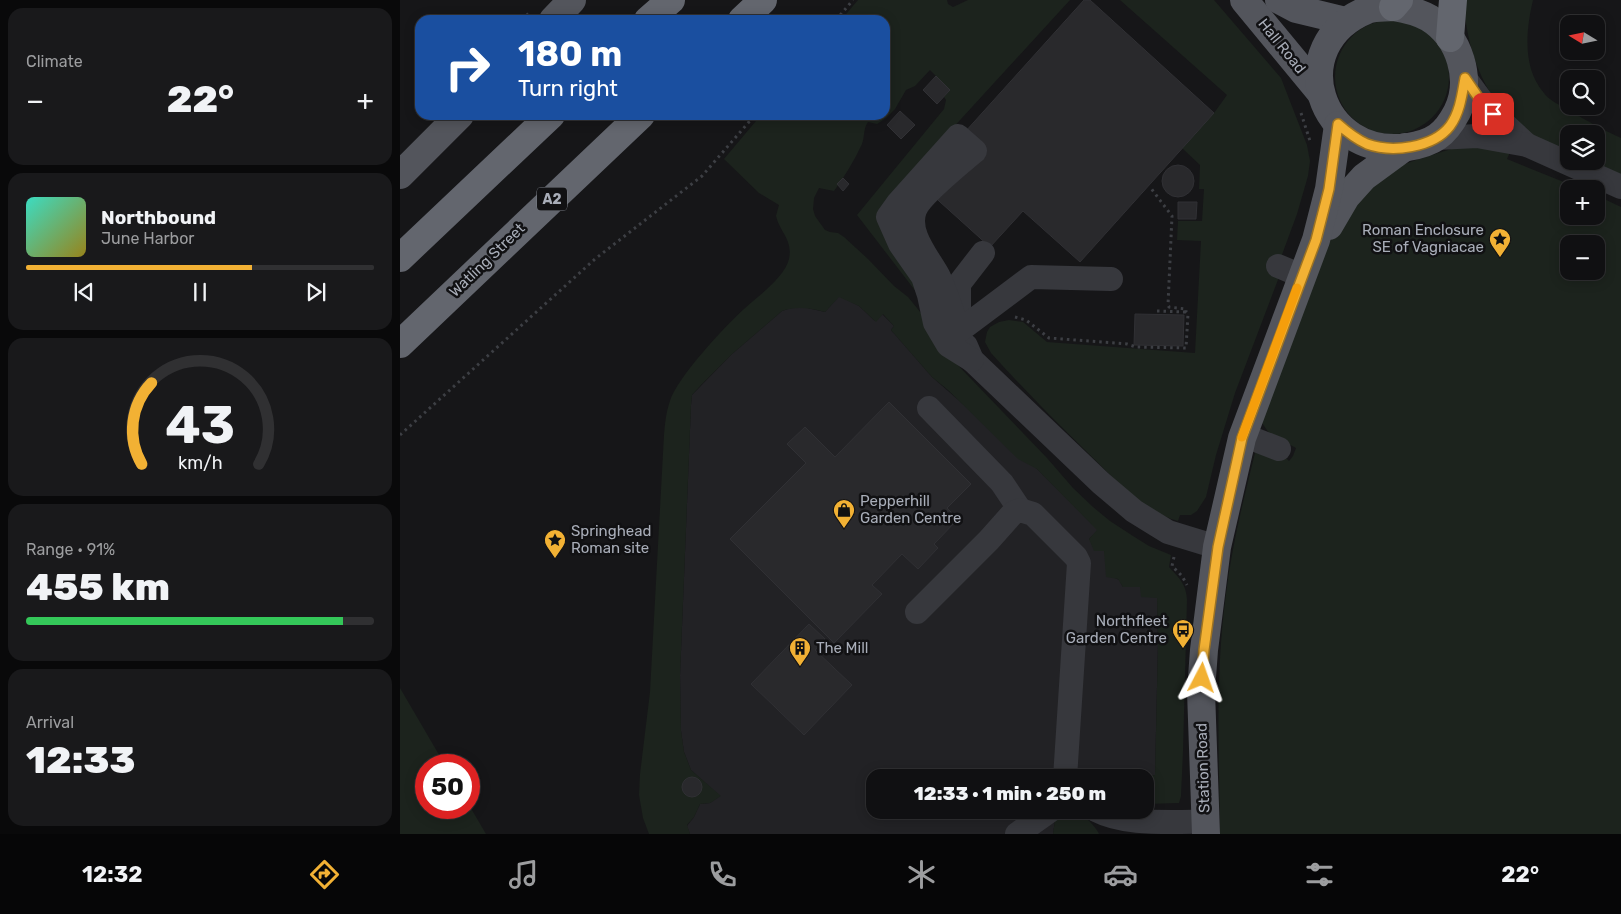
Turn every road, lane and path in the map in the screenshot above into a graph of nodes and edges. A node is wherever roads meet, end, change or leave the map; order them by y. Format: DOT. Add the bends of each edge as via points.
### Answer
graph roads {
  1 [pos="572,0"];
  2 [pos="672,0"];
  3 [pos="763,0"];
  4 [pos="853,0"];
  5 [pos="1244,0"];
  6 [pos="1279,0"];
  7 [pos="1453,0"];
  8 [pos="1396,3"];
  9 [pos="558,15"];
  10 [pos="656,15"];
  11 [pos="747,15"];
  12 [pos="840,15"];
  13 [pos="1346,21"];
  14 [pos="1450,38"];
  15 [pos="1465,78"];
  16 [pos="1320,92"];
  17 [pos="455,120"];
  18 [pos="531,120"];
  19 [pos="546,120"];
  20 [pos="636,120"];
  21 [pos="752,120"];
  22 [pos="1338,124"];
  23 [pos="1437,138"];
  24 [pos="1528,145"];
  25 [pos="1405,147"];
  26 [pos="400,175"];
  27 [pos="1621,186"];
  28 [pos="400,232"];
  29 [pos="1316,240"];
  30 [pos="983,253"];
  31 [pos="400,258"];
  32 [pos="1111,279"];
  33 [pos="1157,311"];
  34 [pos="1186,312"];
  35 [pos="959,331"];
  36 [pos="400,344"];
  37 [pos="972,360"];
  38 [pos="929,408"];
  39 [pos="1244,434"];
  40 [pos="400,436"];
  41 [pos="1279,449"];
  42 [pos="1020,510"];
  43 [pos="1218,547"];
  44 [pos="917,612"];
  45 [pos="1066,768"];
  46 [pos="1038,819"];
  47 [pos="1124,819"];
  48 [pos="1205,828"];
  49 [pos="1017,834"];
  1 -- 9 [label="main road"];
  2 -- 10 [label="highway"];
  3 -- 11 [label="highway"];
  4 -- 12 [label="path"];
  5 -- 16 [label="main road, Hall Road"];
  6 -- 13 [label="main road, Hall Road" via="1296,9"];
  7 -- 14 [label="highway"];
  8 -- 13 [label="main road" via="1369,9"];
  8 -- 14 [label="main road" via="1431,19"];
  13 -- 16 [label="main road" via="1331,37 1324,51 1319,71"];
  14 -- 15 [label="main road"];
  15 -- 23 [label="main road" via="1461,104 1450,126"];
  15 -- 24 [label="street" via="1487,108"];
  16 -- 22 [label="main road" via="1325,106"];
  17 -- 26 [label="main road"];
  18 -- 28 [label="highway"];
  19 -- 31 [label="highway"];
  20 -- 36 [label="highway, Watling Street / A2"];
  21 -- 40 [label="path" via="702,176 595,259"];
  22 -- 25 [label="main road" via="1367,144"];
  22 -- 29 [label="main road, Station Road" via="1329,189"];
  23 -- 24 [label="street" via="1477,136"];
  23 -- 25 [label="main road"];
  24 -- 27 [label="street"];
  25 -- 29 [label="main road, Station Road" via="1359,182"];
  29 -- 39 [label="main road, Station Road" via="1290,271"];
  30 -- 35 [label="street" via="959,284"];
  32 -- 35 [label="street" via="1031,277"];
  33 -- 34 [label="path"];
  35 -- 37 [label="street"];
  35 -- 37 [label="street" via="938,276 922,252 913,223 915,209 975,151 958,136 888,217 900,244 924,278 935,323 948,346"];
  37 -- 43 [label="street" via="1134,511 1168,532"];
  38 -- 42 [label="street" via="1002,483"];
  39 -- 41 [label="street"];
  39 -- 43 [label="main road, Station Road"];
  42 -- 44 [label="street" via="1013,513"];
  42 -- 45 [label="street" via="1033,514 1079,563"];
  43 -- 48 [label="main road, Station Road" via="1201,691"];
  46 -- 49 [label="street"];
  47 -- 48 [label="street"];
}
